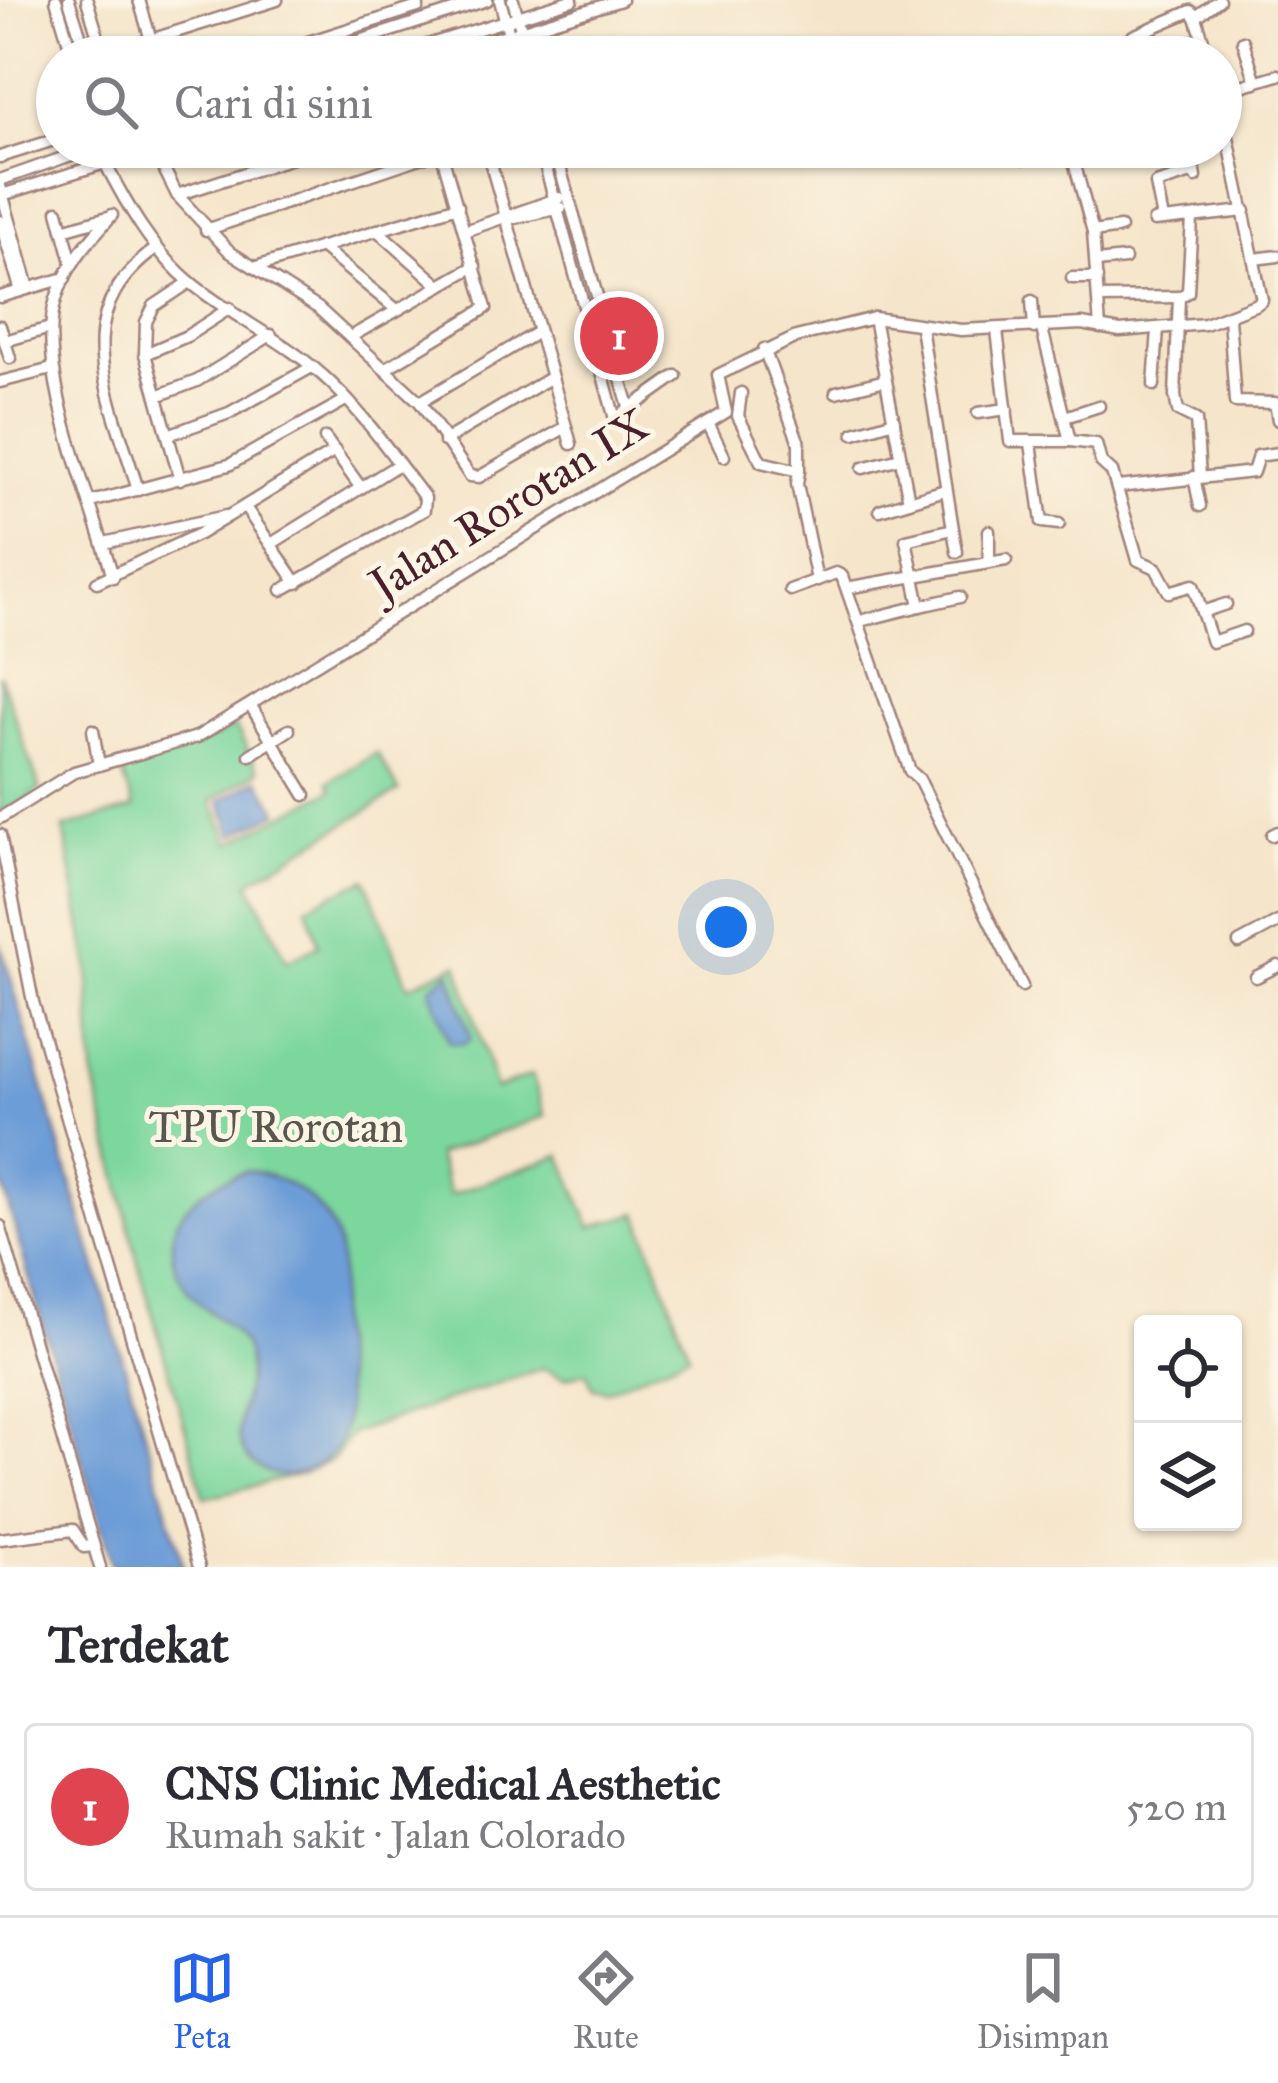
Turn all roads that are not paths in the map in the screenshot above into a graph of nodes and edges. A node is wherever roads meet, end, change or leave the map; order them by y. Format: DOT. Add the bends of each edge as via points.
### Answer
graph roads {
  1 [pos="56,0"];
  2 [pos="69,0"];
  3 [pos="87,0"];
  4 [pos="139,0"];
  5 [pos="275,0"];
  6 [pos="417,0"];
  7 [pos="487,0"];
  8 [pos="572,0"];
  9 [pos="622,0"];
  10 [pos="1219,1"];
  11 [pos="509,9"];
  12 [pos="1196,17"];
  13 [pos="516,33"];
  14 [pos="67,36"];
  15 [pos="80,36"];
  16 [pos="98,36"];
  17 [pos="150,36"];
  18 [pos="163,36"];
  19 [pos="327,36"];
  20 [pos="375,36"];
  21 [pos="442,36"];
  22 [pos="506,36"];
  23 [pos="516,36"];
  24 [pos="518,36"];
  25 [pos="1133,36"];
  26 [pos="1202,36"];
  27 [pos="1243,41"];
  28 [pos="1278,77"];
  29 [pos="1256,82"];
  30 [pos="1242,86"];
  31 [pos="36,146"];
  32 [pos="0,157"];
  33 [pos="53,168"];
  34 [pos="88,168"];
  35 [pos="107,168"];
  36 [pos="261,168"];
  37 [pos="391,168"];
  38 [pos="451,168"];
  39 [pos="491,168"];
  40 [pos="550,168"];
  41 [pos="555,168"];
  42 [pos="1076,168"];
  43 [pos="1236,168"];
  44 [pos="165,171"];
  45 [pos="1196,177"];
  46 [pos="556,182"];
  47 [pos="1,193"];
  48 [pos="177,195"];
  49 [pos="562,203"];
  50 [pos="458,206"];
  51 [pos="128,210"];
  52 [pos="58,212"];
  53 [pos="1246,212"];
  54 [pos="112,215"];
  55 [pos="1192,218"];
  56 [pos="503,219"];
  57 [pos="0,221"];
  58 [pos="1120,227"];
  59 [pos="63,230"];
  60 [pos="206,230"];
  61 [pos="377,230"];
  62 [pos="465,231"];
  63 [pos="1093,232"];
  64 [pos="321,247"];
  65 [pos="157,248"];
  66 [pos="4,249"];
  67 [pos="1278,256"];
  68 [pos="1125,259"];
  69 [pos="1255,259"];
  70 [pos="72,262"];
  71 [pos="1096,262"];
  72 [pos="475,266"];
  73 [pos="256,267"];
  74 [pos="64,278"];
  75 [pos="1072,278"];
  76 [pos="1097,278"];
  77 [pos="190,282"];
  78 [pos="440,286"];
  79 [pos="25,290"];
  80 [pos="0,297"];
  81 [pos="1179,297"];
  82 [pos="1100,298"];
  83 [pos="1262,300"];
  84 [pos="1278,300"];
  85 [pos="1032,301"];
  86 [pos="230,308"];
  87 [pos="486,308"];
  88 [pos="398,310"];
  89 [pos="1229,317"];
  90 [pos="874,318"];
  91 [pos="489,322"];
  92 [pos="0,326"];
  93 [pos="921,327"];
  94 [pos="50,328"];
  95 [pos="1038,328"];
  96 [pos="1100,328"];
  97 [pos="1176,328"];
  98 [pos="1158,329"];
  99 [pos="997,330"];
  100 [pos="538,332"];
  101 [pos="271,334"];
  102 [pos="352,336"];
  103 [pos="5,341"];
  104 [pos="764,349"];
  105 [pos="145,354"];
  106 [pos="10,358"];
  107 [pos="312,367"];
  108 [pos="52,369"];
  109 [pos="385,369"];
  110 [pos="676,376"];
  111 [pos="550,378"];
  112 [pos="886,380"];
  113 [pos="0,382"];
  114 [pos="1154,385"];
  115 [pos="836,392"];
  116 [pos="741,393"];
  117 [pos="157,396"];
  118 [pos="346,400"];
  119 [pos="420,402"];
  120 [pos="1099,406"];
  121 [pos="1006,409"];
  122 [pos="630,410"];
  123 [pos="978,413"];
  124 [pos="1065,417"];
  125 [pos="1278,420"];
  126 [pos="894,422"];
  127 [pos="708,423"];
  128 [pos="566,427"];
  129 [pos="854,433"];
  130 [pos="168,436"];
  131 [pos="325,438"];
  132 [pos="444,440"];
  133 [pos="1010,441"];
  134 [pos="1070,441"];
  135 [pos="571,443"];
  136 [pos="1031,443"];
  137 [pos="994,444"];
  138 [pos="335,451"];
  139 [pos="1278,453"];
  140 [pos="724,456"];
  141 [pos="900,458"];
  142 [pos="399,464"];
  143 [pos="863,468"];
  144 [pos="799,471"];
  145 [pos="1197,477"];
  146 [pos="180,479"];
  147 [pos="1118,487"];
  148 [pos="361,488"];
  149 [pos="138,490"];
  150 [pos="946,490"];
  151 [pos="909,501"];
  152 [pos="91,502"];
  153 [pos="1200,506"];
  154 [pos="245,507"];
  155 [pos="880,510"];
  156 [pos="229,516"];
  157 [pos="1059,524"];
  158 [pos="953,529"];
  159 [pos="989,531"];
  160 [pos="1129,537"];
  161 [pos="1113,542"];
  162 [pos="104,543"];
  163 [pos="271,544"];
  164 [pos="957,553"];
  165 [pos="1006,560"];
  166 [pos="989,562"];
  167 [pos="112,577"];
  168 [pos="915,577"];
  169 [pos="817,580"];
  170 [pos="97,582"];
  171 [pos="297,583"];
  172 [pos="852,587"];
  173 [pos="282,590"];
  174 [pos="790,590"];
  175 [pos="960,597"];
  176 [pos="1226,604"];
  177 [pos="920,606"];
  178 [pos="1202,612"];
  179 [pos="860,621"];
  180 [pos="1244,631"];
  181 [pos="251,706"];
  182 [pos="93,730"];
  183 [pos="289,730"];
  184 [pos="272,741"];
  185 [pos="250,754"];
  186 [pos="99,765"];
  187 [pos="305,795"];
  188 [pos="0,818"];
  189 [pos="0,835"];
  190 [pos="1278,922"];
  191 [pos="1239,943"];
  192 [pos="1278,966"];
  193 [pos="1256,977"];
  194 [pos="1022,986"];
  195 [pos="0,1226"];
  196 [pos="0,1539"];
  197 [pos="94,1546"];
  198 [pos="100,1567"];
  199 [pos="199,1567"];
  1 -- 14 [label="street"];
  2 -- 15 [label="street"];
  3 -- 16 [label="street"];
  4 -- 17 [label="street"];
  5 -- 18 [label="street"];
  6 -- 19 [label="street" via="417,7"];
  7 -- 20 [label="street"];
  8 -- 11 [label="street"];
  9 -- 13 [label="street"];
  10 -- 12 [label="street"];
  11 -- 13 [label="street"];
  11 -- 21 [label="street"];
  12 -- 25 [label="street" via="1191,11"];
  12 -- 26 [label="street"];
  13 -- 22 [label="street"];
  13 -- 23 [label="street"];
  13 -- 24 [label="street"];
  27 -- 29 [label="street"];
  28 -- 29 [label="street"];
  29 -- 30 [label="street"];
  31 -- 32 [label="street"];
  33 -- 47 [label="street"];
  34 -- 47 [label="street"];
  35 -- 51 [label="street"];
  36 -- 48 [label="street"];
  37 -- 60 [label="street"];
  38 -- 50 [label="street"];
  39 -- 56 [label="street"];
  40 -- 46 [label="street"];
  41 -- 46 [label="street"];
  42 -- 63 [label="street"];
  43 -- 53 [label="street"];
  44 -- 48 [label="street"];
  45 -- 55 [label="street" via="1156,184 1158,220"];
  46 -- 49 [label="street"];
  47 -- 79 [label="street"];
  48 -- 60 [label="street"];
  49 -- 56 [label="street"];
  49 -- 122 [label="street"];
  49 -- 122 [label="street" via="614,419"];
  50 -- 61 [label="street"];
  50 -- 62 [label="street"];
  51 -- 54 [label="street"];
  51 -- 65 [label="street"];
  52 -- 59 [label="street"];
  53 -- 55 [label="street"];
  53 -- 69 [label="street"];
  54 -- 59 [label="street"];
  54 -- 70 [label="street"];
  55 -- 81 [label="street" via="1188,292"];
  56 -- 62 [label="street"];
  56 -- 100 [label="street"];
  57 -- 66 [label="street"];
  58 -- 63 [label="street"];
  59 -- 70 [label="street"];
  60 -- 73 [label="street"];
  61 -- 64 [label="street"];
  61 -- 78 [label="street"];
  62 -- 72 [label="street"];
  63 -- 71 [label="street"];
  64 -- 73 [label="street"];
  64 -- 88 [label="street"];
  65 -- 77 [label="street"];
  65 -- 149 [label="street" via="111,292 99,338"];
  66 -- 79 [label="street"];
  67 -- 69 [label="street"];
  68 -- 71 [label="street"];
  69 -- 83 [label="street"];
  70 -- 74 [label="street"];
  71 -- 76 [label="street"];
  72 -- 78 [label="street"];
  72 -- 87 [label="street"];
  73 -- 102 [label="street"];
  74 -- 79 [label="street"];
  74 -- 94 [label="street"];
  75 -- 76 [label="street"];
  76 -- 82 [label="street"];
  77 -- 86 [label="street"];
  77 -- 105 [label="street" via="154,306"];
  78 -- 88 [label="street"];
  79 -- 80 [label="street"];
  81 -- 82 [label="street"];
  81 -- 97 [label="street"];
  82 -- 96 [label="street"];
  83 -- 84 [label="street"];
  83 -- 89 [label="street, Jalan Rorotan IX"];
  85 -- 95 [label="street"];
  86 -- 101 [label="street"];
  86 -- 105 [label="street"];
  87 -- 91 [label="street"];
  87 -- 109 [label="street"];
  88 -- 102 [label="street"];
  89 -- 97 [label="street, Jalan Rorotan IX"];
  89 -- 125 [label="street" via="1234,401 1274,403"];
  90 -- 93 [label="street, Jalan Rorotan IX"];
  90 -- 104 [label="street, Jalan Rorotan IX"];
  90 -- 112 [label="street"];
  92 -- 103 [label="street"];
  93 -- 99 [label="street, Jalan Rorotan IX"];
  93 -- 150 [label="street"];
  94 -- 103 [label="street"];
  94 -- 108 [label="street"];
  95 -- 96 [label="street, Jalan Rorotan IX"];
  95 -- 99 [label="street, Jalan Rorotan IX"];
  95 -- 124 [label="street"];
  96 -- 98 [label="street, Jalan Rorotan IX"];
  97 -- 98 [label="street, Jalan Rorotan IX"];
  97 -- 145 [label="street" via="1175,396 1178,411 1196,420"];
  98 -- 114 [label="street"];
  99 -- 121 [label="street"];
  100 -- 111 [label="street"];
  100 -- 119 [label="street"];
  101 -- 107 [label="street"];
  101 -- 117 [label="street"];
  102 -- 109 [label="street"];
  103 -- 106 [label="street"];
  104 -- 127 [label="street, Jalan Rorotan IX" via="720,373 728,408"];
  104 -- 144 [label="street" via="799,443"];
  105 -- 117 [label="street"];
  107 -- 118 [label="street"];
  107 -- 130 [label="street"];
  108 -- 113 [label="street"];
  108 -- 152 [label="street"];
  109 -- 119 [label="street"];
  110 -- 122 [label="street"];
  111 -- 128 [label="street"];
  111 -- 132 [label="street"];
  112 -- 115 [label="street"];
  112 -- 126 [label="street"];
  116 -- 144 [label="street" via="738,416 761,462"];
  117 -- 130 [label="street"];
  118 -- 142 [label="street"];
  118 -- 146 [label="street" via="229,465"];
  119 -- 132 [label="street"];
  120 -- 124 [label="street"];
  121 -- 123 [label="street"];
  121 -- 133 [label="street"];
  124 -- 134 [label="street"];
  126 -- 129 [label="street"];
  126 -- 141 [label="street"];
  127 -- 140 [label="street"];
  127 -- 181 [label="street, Jalan Rorotan IX"];
  128 -- 132 [label="street" via="475,477"];
  128 -- 135 [label="street"];
  130 -- 146 [label="street"];
  131 -- 138 [label="street"];
  133 -- 136 [label="street"];
  133 -- 137 [label="street"];
  134 -- 136 [label="street"];
  134 -- 147 [label="street" via="1094,441"];
  136 -- 157 [label="street" via="1042,521"];
  138 -- 148 [label="street"];
  138 -- 154 [label="street"];
  139 -- 145 [label="street" via="1258,456 1255,471"];
  141 -- 143 [label="street"];
  141 -- 151 [label="street"];
  142 -- 148 [label="street"];
  142 -- 171 [label="street" via="426,507"];
  144 -- 169 [label="street"];
  145 -- 147 [label="street"];
  145 -- 153 [label="street"];
  146 -- 149 [label="street"];
  147 -- 160 [label="street"];
  148 -- 163 [label="street"];
  149 -- 152 [label="street"];
  150 -- 151 [label="street"];
  150 -- 158 [label="street"];
  151 -- 155 [label="street"];
  152 -- 162 [label="street"];
  154 -- 156 [label="street"];
  154 -- 163 [label="street"];
  156 -- 162 [label="street"];
  156 -- 167 [label="street"];
  158 -- 164 [label="street"];
  158 -- 168 [label="street" via="900,542"];
  159 -- 166 [label="street"];
  160 -- 161 [label="street"];
  160 -- 178 [label="street" via="1138,560 1156,568 1169,592 1193,585"];
  162 -- 167 [label="street"];
  163 -- 171 [label="street"];
  165 -- 166 [label="street"];
  166 -- 168 [label="street"];
  167 -- 170 [label="street"];
  168 -- 172 [label="street"];
  168 -- 177 [label="street"];
  169 -- 174 [label="street"];
  169 -- 194 [label="street" via="842,576 910,771"];
  171 -- 173 [label="street"];
  175 -- 177 [label="street"];
  176 -- 178 [label="street"];
  177 -- 179 [label="street"];
  178 -- 180 [label="street" via="1212,642"];
  181 -- 184 [label="street"];
  181 -- 186 [label="street, Jalan Rorotan IX" via="196,738"];
  182 -- 186 [label="street"];
  183 -- 184 [label="street"];
  184 -- 185 [label="street"];
  184 -- 187 [label="street"];
  186 -- 188 [label="street, Jalan Rorotan IX" via="54,781"];
  189 -- 199 [label="street" via="33,1002"];
  190 -- 191 [label="street"];
  192 -- 193 [label="street"];
  195 -- 197 [label="street"];
  196 -- 197 [label="street" via="69,1530 84,1547"];
  197 -- 198 [label="street"];
}
